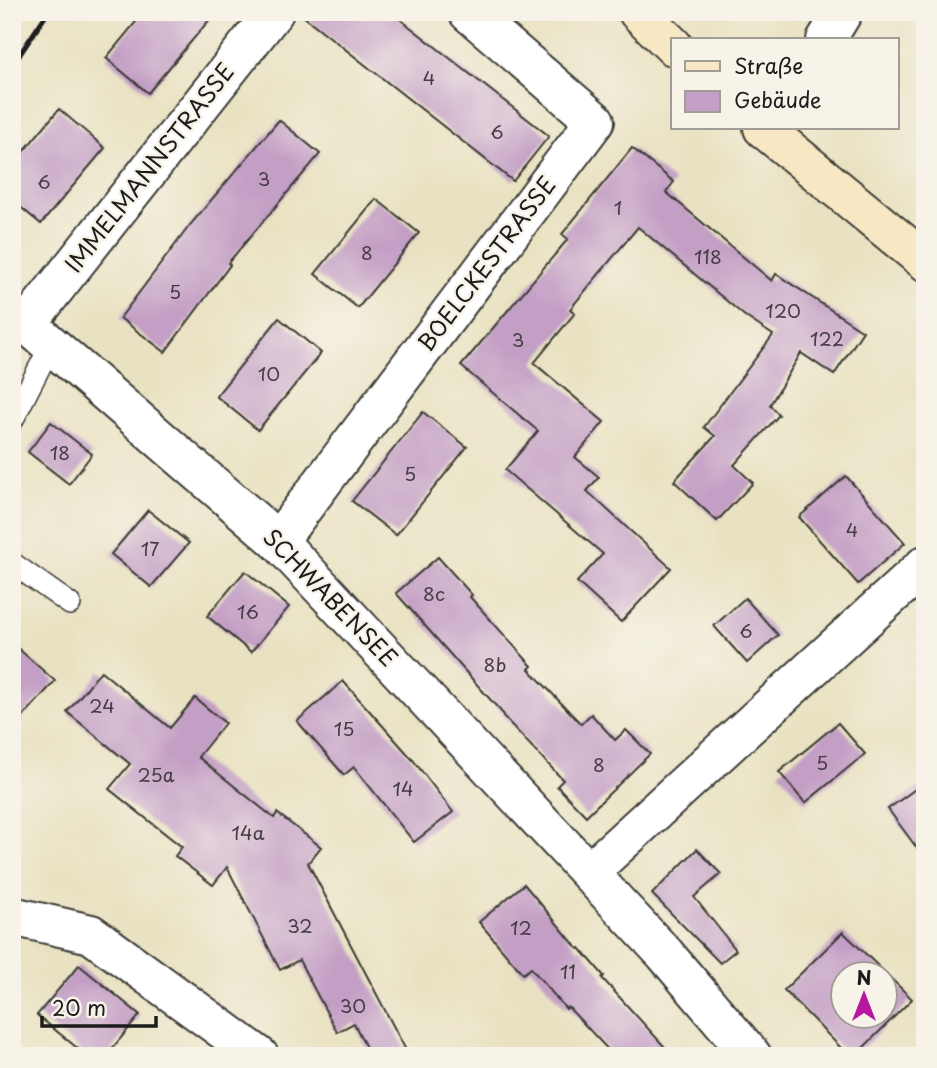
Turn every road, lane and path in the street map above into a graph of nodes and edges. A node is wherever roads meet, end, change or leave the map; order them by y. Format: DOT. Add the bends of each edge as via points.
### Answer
graph roads {
  1 [pos="274,12"];
  2 [pos="468,12"];
  3 [pos="638,12"];
  4 [pos="843,12"];
  5 [pos="827,38"];
  6 [pos="671,44"];
  7 [pos="769,130"];
  8 [pos="925,261"];
  9 [pos="39,334"];
  10 [pos="12,421"];
  11 [pos="278,541"];
  12 [pos="12,564"];
  13 [pos="925,565"];
  14 [pos="70,604"];
  15 [pos="589,872"];
  16 [pos="12,916"];
  17 [pos="259,1056"];
  18 [pos="752,1056"];
  1 -- 9 [label="street, IMMELMANNSTRASSE"];
  2 -- 11 [label="street, BOELCKESTRASSE" via="595,121"];
  3 -- 6 [label="main road"];
  4 -- 5 [label="street"];
  7 -- 8 [label="main road"];
  9 -- 10 [label="lane"];
  9 -- 11 [label="street, SCHWABENSEE"];
  11 -- 15 [label="street, SCHWABENSEE"];
  12 -- 14 [label="lane"];
  13 -- 15 [label="street"];
  15 -- 18 [label="street, SCHWABENSEE"];
  16 -- 17 [label="street" via="91,934"];
}
